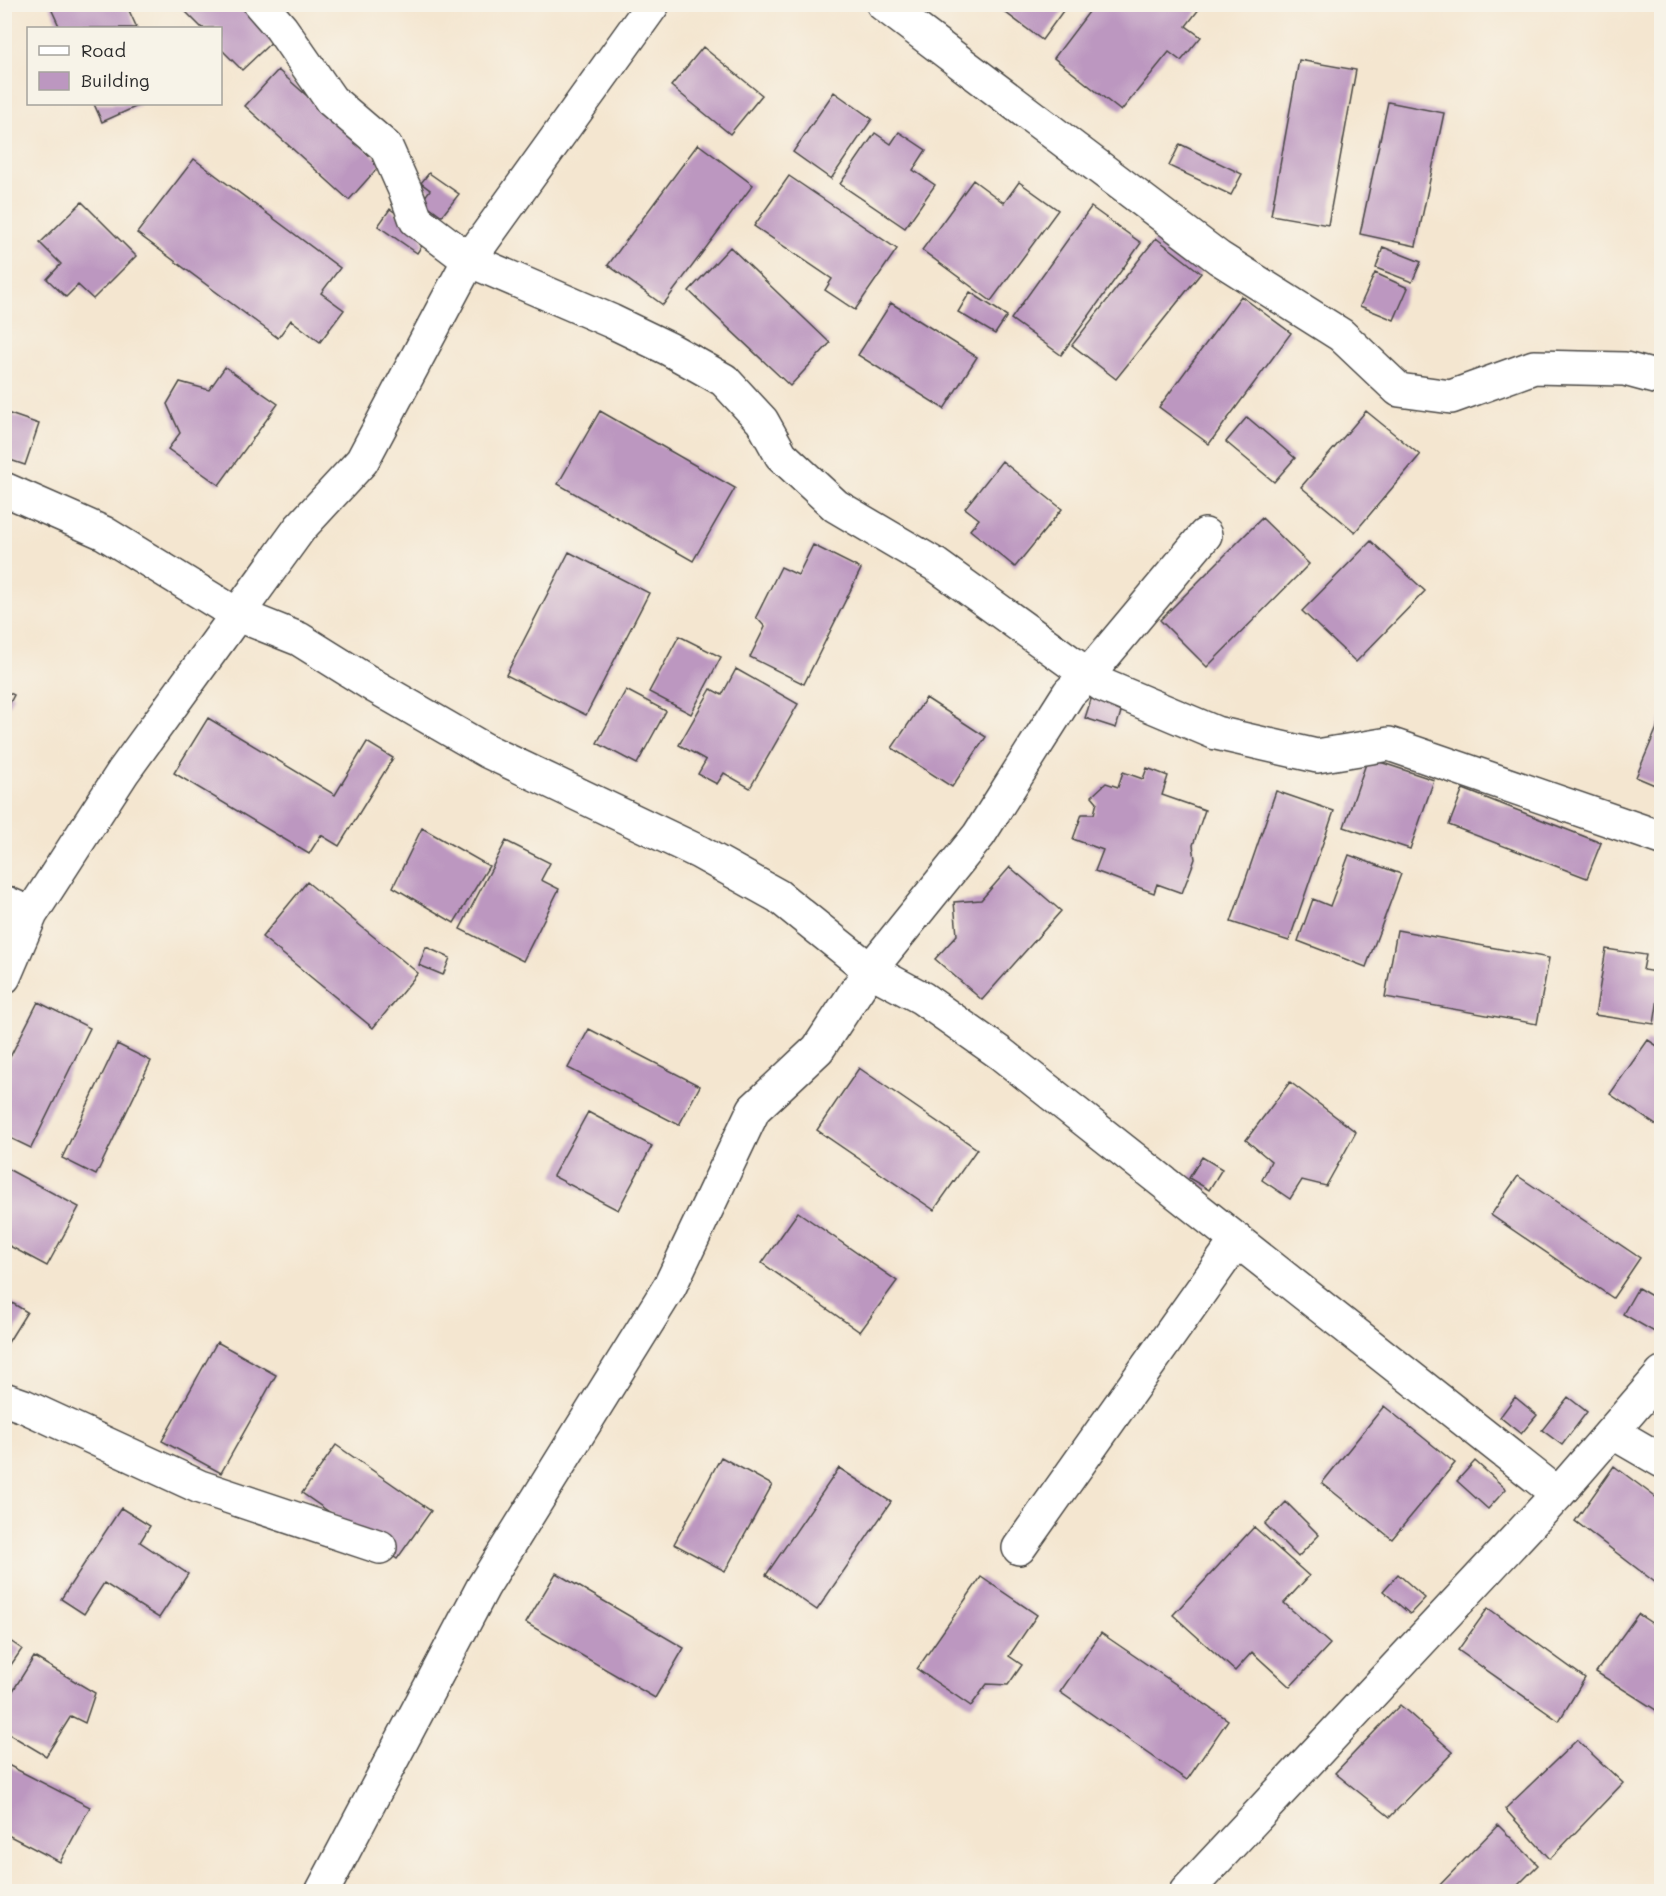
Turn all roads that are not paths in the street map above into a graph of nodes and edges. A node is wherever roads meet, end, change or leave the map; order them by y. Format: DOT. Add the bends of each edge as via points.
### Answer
graph roads {
  1 [pos="260,4"];
  2 [pos="653,4"];
  3 [pos="883,4"];
  4 [pos="470,260"];
  5 [pos="1662,379"];
  6 [pos="4,489"];
  7 [pos="1205,535"];
  8 [pos="236,614"];
  9 [pos="1088,675"];
  10 [pos="1662,838"];
  11 [pos="18,908"];
  12 [pos="870,970"];
  13 [pos="4,977"];
  14 [pos="1236,1240"];
  15 [pos="1662,1374"];
  16 [pos="4,1399"];
  17 [pos="1612,1432"];
  18 [pos="1662,1461"];
  19 [pos="1558,1494"];
  20 [pos="380,1547"];
  21 [pos="1019,1548"];
  22 [pos="322,1892"];
  23 [pos="1186,1892"];
  1 -- 4 [label="street" via="331,100 386,147 416,220"];
  2 -- 4 [label="street"];
  3 -- 5 [label="street" via="1219,258 1341,335 1399,390 1451,397 1534,367 1624,369"];
  4 -- 8 [label="street" via="362,461 300,528"];
  4 -- 9 [label="street" via="611,321 724,380 762,421 781,455 836,506 936,565"];
  6 -- 8 [label="street" via="104,533"];
  7 -- 9 [label="street"];
  8 -- 11 [label="street" via="123,772"];
  8 -- 12 [label="street" via="299,639 487,751 699,852 778,896"];
  9 -- 10 [label="street" via="1102,685 1215,733 1317,756 1389,744"];
  9 -- 12 [label="street" via="1069,693 979,835"];
  11 -- 13 [label="street"];
  12 -- 14 [label="street" via="922,998 1000,1053"];
  12 -- 22 [label="street" via="818,1049 754,1109 670,1286 483,1587"];
  14 -- 19 [label="street"];
  14 -- 21 [label="street"];
  15 -- 17 [label="street"];
  16 -- 20 [label="street" via="200,1487"];
  17 -- 18 [label="street"];
  17 -- 19 [label="street"];
  19 -- 23 [label="street"];
}
